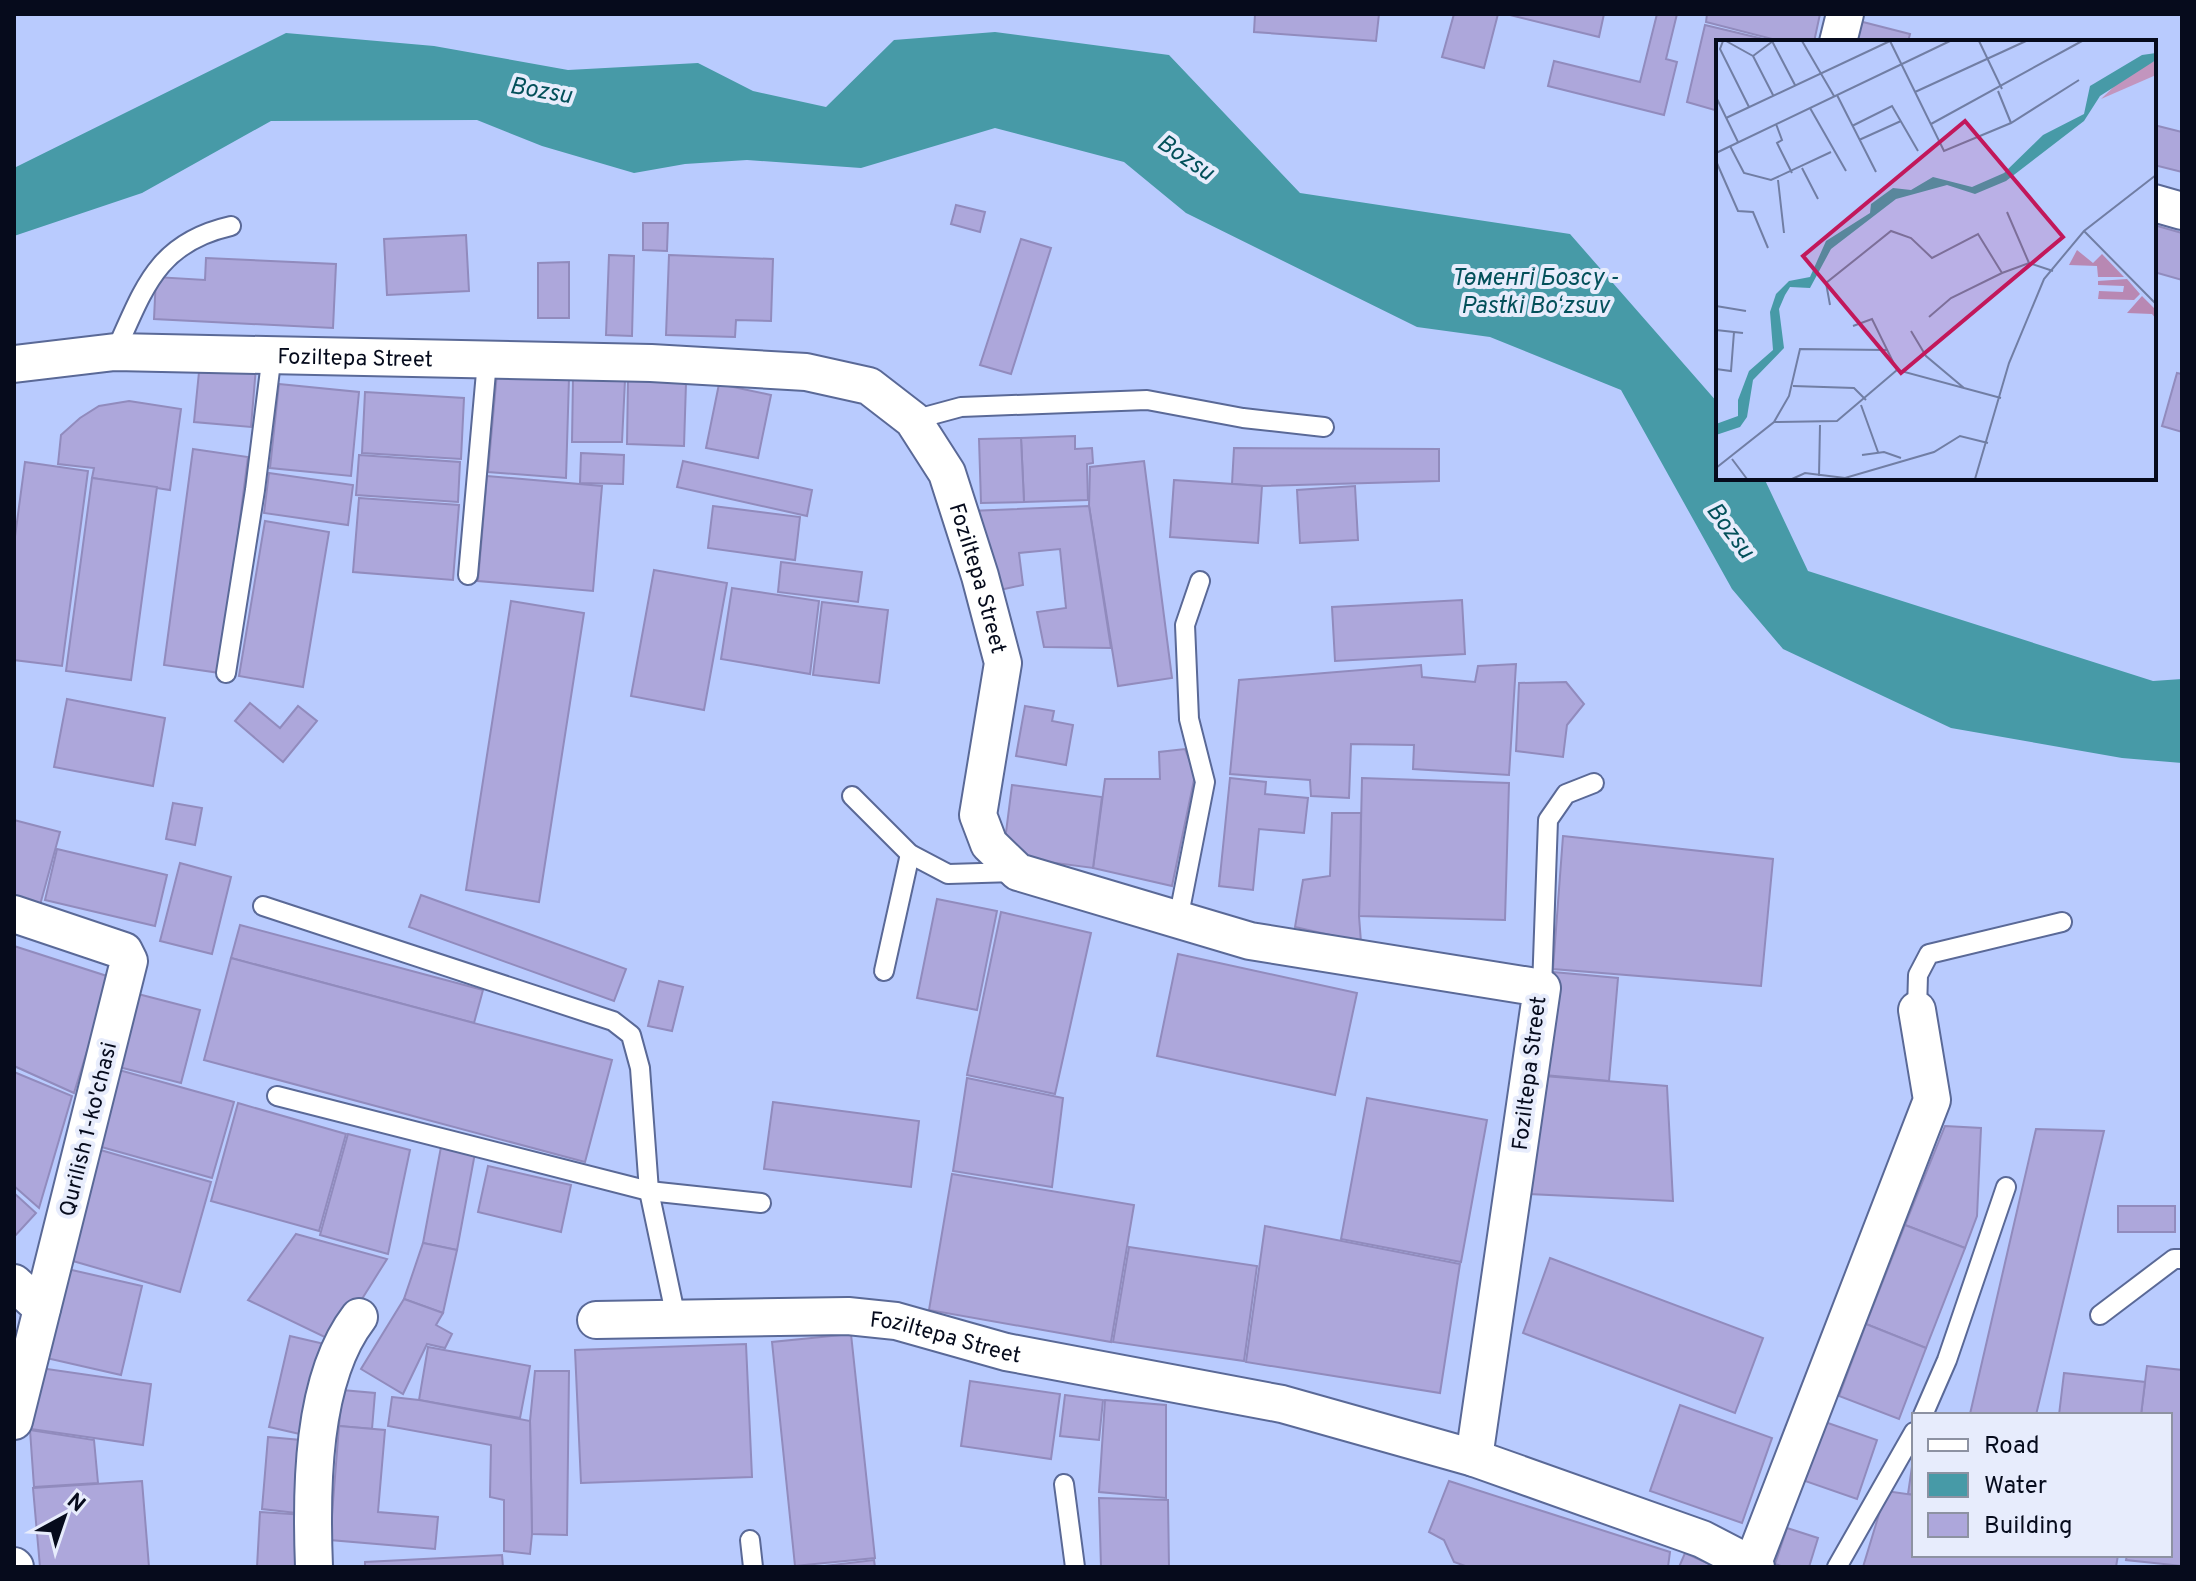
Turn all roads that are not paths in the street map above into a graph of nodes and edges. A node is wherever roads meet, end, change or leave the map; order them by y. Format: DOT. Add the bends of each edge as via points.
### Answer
graph roads {
  1 [pos="1845,14"];
  2 [pos="1838,40"];
  3 [pos="2156,204"];
  4 [pos="2182,211"];
  5 [pos="231,226"];
  6 [pos="115,352"];
  7 [pos="272,354"];
  8 [pos="487,361"];
  9 [pos="14,364"];
  10 [pos="913,420"];
  11 [pos="1324,427"];
  12 [pos="468,575"];
  13 [pos="1200,581"];
  14 [pos="226,673"];
  15 [pos="1594,783"];
  16 [pos="852,796"];
  17 [pos="910,854"];
  18 [pos="1018,872"];
  19 [pos="263,906"];
  20 [pos="14,914"];
  21 [pos="1178,920"];
  22 [pos="2062,922"];
  23 [pos="884,971"];
  24 [pos="1542,988"];
  25 [pos="1917,1010"];
  26 [pos="277,1096"];
  27 [pos="2006,1187"];
  28 [pos="649,1191"];
  29 [pos="761,1203"];
  30 [pos="2182,1259"];
  31 [pos="14,1283"];
  32 [pos="42,1308"];
  33 [pos="2100,1315"];
  34 [pos="359,1317"];
  35 [pos="676,1318"];
  36 [pos="596,1320"];
  37 [pos="1924,1413"];
  38 [pos="14,1421"];
  39 [pos="1912,1436"];
  40 [pos="1474,1458"];
  41 [pos="1064,1484"];
  42 [pos="750,1540"];
  43 [pos="1754,1565"];
  44 [pos="314,1567"];
  45 [pos="753,1567"];
  46 [pos="1075,1567"];
  47 [pos="1837,1567"];
  1 -- 2 [label="street"];
  3 -- 4 [label="street"];
  5 -- 6 [label="lane" via="202,232 165,257 142,292"];
  6 -- 7 [label="street, Foziltepa Street"];
  6 -- 9 [label="street, Foziltepa Street"];
  7 -- 8 [label="street, Foziltepa Street"];
  7 -- 14 [label="lane"];
  8 -- 10 [label="street, Foziltepa Street" via="806,372 869,386"];
  8 -- 12 [label="lane"];
  10 -- 11 [label="lane" via="961,407 1147,400"];
  10 -- 18 [label="street, Foziltepa Street" via="947,473 1003,663 978,815 989,844"];
  13 -- 21 [label="lane" via="1185,625 1189,719 1205,782"];
  15 -- 24 [label="lane" via="1566,794 1548,820"];
  16 -- 17 [label="lane"];
  17 -- 18 [label="lane" via="948,874"];
  17 -- 23 [label="lane"];
  18 -- 21 [label="street, Foziltepa Street"];
  19 -- 28 [label="lane" via="613,1021 631,1035 640,1068"];
  20 -- 32 [label="street, Qurilish 1-ko'chasi" via="124,951 129,961"];
  21 -- 24 [label="street, Foziltepa Street" via="1250,941"];
  22 -- 25 [label="lane" via="1929,954 1918,975"];
  24 -- 40 [label="street, Foziltepa Street"];
  25 -- 43 [label="street" via="1932,1100"];
  26 -- 28 [label="lane"];
  27 -- 37 [label="lane"];
  28 -- 29 [label="lane"];
  28 -- 35 [label="lane"];
  30 -- 33 [label="lane" via="2174,1259"];
  31 -- 32 [label="street"];
  32 -- 38 [label="street, Qurilish 1-ko'chasi"];
  34 -- 44 [label="street" via="335,1358 315,1446"];
  35 -- 36 [label="street, Foziltepa Street"];
  35 -- 40 [label="street, Foziltepa Street" via="848,1316 896,1321 1006,1352 1282,1404"];
  39 -- 47 [label="lane"];
  40 -- 43 [label="street, Foziltepa Street" via="1702,1539"];
  41 -- 46 [label="lane"];
  42 -- 45 [label="lane"];
}
